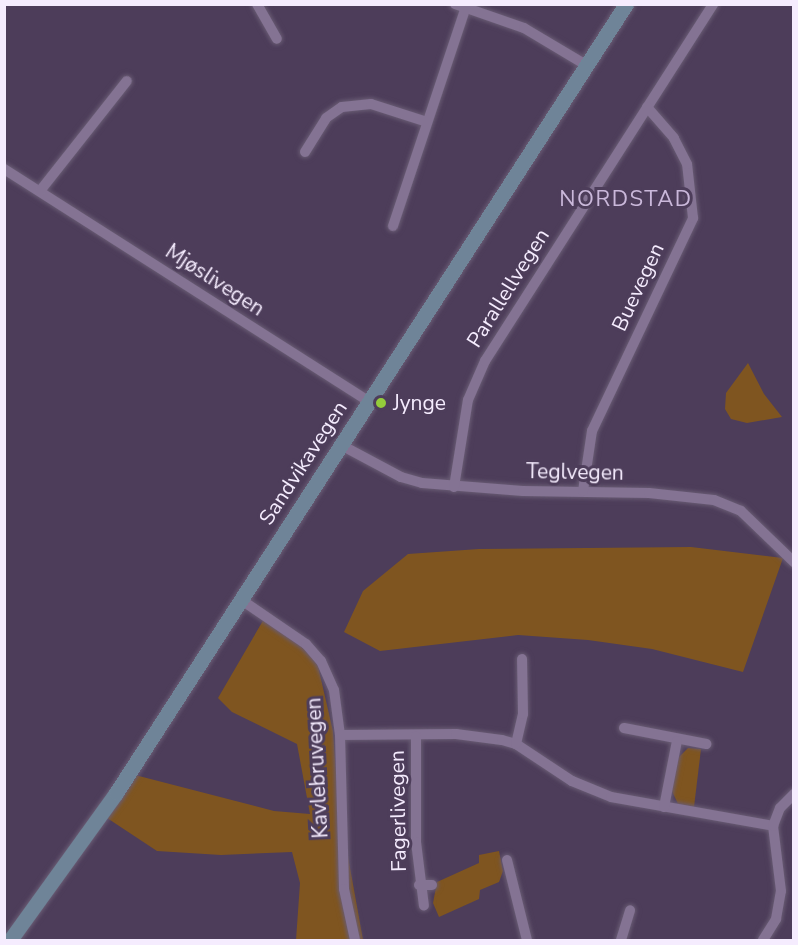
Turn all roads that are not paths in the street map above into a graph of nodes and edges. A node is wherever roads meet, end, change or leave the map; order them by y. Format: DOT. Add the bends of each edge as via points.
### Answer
graph roads {
  1 [pos="256,4"];
  2 [pos="626,4"];
  3 [pos="713,4"];
  4 [pos="465,7"];
  5 [pos="277,39"];
  6 [pos="586,65"];
  7 [pos="127,81"];
  8 [pos="647,107"];
  9 [pos="428,122"];
  10 [pos="305,152"];
  11 [pos="4,169"];
  12 [pos="40,191"];
  13 [pos="393,226"];
  14 [pos="368,401"];
  15 [pos="341,445"];
  16 [pos="454,487"];
  17 [pos="583,491"];
  18 [pos="794,562"];
  19 [pos="240,599"];
  20 [pos="522,659"];
  21 [pos="624,728"];
  22 [pos="340,735"];
  23 [pos="416,736"];
  24 [pos="677,741"];
  25 [pos="516,744"];
  26 [pos="706,744"];
  27 [pos="794,794"];
  28 [pos="664,807"];
  29 [pos="773,826"];
  30 [pos="507,860"];
  31 [pos="419,885"];
  32 [pos="432,885"];
  33 [pos="424,906"];
  34 [pos="630,910"];
  35 [pos="10,940"];
  36 [pos="355,940"];
  37 [pos="526,940"];
  38 [pos="621,940"];
  39 [pos="763,940"];
  1 -- 5 [label="street"];
  2 -- 6 [label="main road, Sandvikavegen"];
  3 -- 8 [label="street, Parallellvegen"];
  4 -- 6 [label="street" via="524,28"];
  4 -- 9 [label="street"];
  6 -- 14 [label="main road, Sandvikavegen"];
  7 -- 12 [label="street"];
  8 -- 16 [label="street, Parallellvegen" via="485,361 468,400"];
  8 -- 17 [label="street, Buevegen" via="674,138 687,164 693,218 592,431"];
  9 -- 10 [label="street" via="371,105 342,107 326,118"];
  9 -- 13 [label="street"];
  11 -- 12 [label="street, Mjøslivegen"];
  12 -- 14 [label="street, Mjøslivegen"];
  14 -- 15 [label="main road, Sandvikavegen"];
  15 -- 16 [label="street, Teglvegen" via="401,477"];
  15 -- 19 [label="main road, Sandvikavegen"];
  16 -- 17 [label="street, Teglvegen"];
  17 -- 18 [label="street, Teglvegen" via="649,493 722,502 741,511"];
  19 -- 22 [label="street, Kavlebruvegen" via="297,636 321,662 334,690"];
  19 -- 35 [label="main road, Sandvikavegen" via="116,793"];
  20 -- 25 [label="street" via="523,714"];
  21 -- 24 [label="street"];
  22 -- 23 [label="street, Fagerlivegen"];
  22 -- 36 [label="street, Kavlebruvegen" via="344,889"];
  23 -- 25 [label="street, Fagerlivegen" via="478,735"];
  23 -- 31 [label="street, Fagerlivegen"];
  24 -- 26 [label="street"];
  24 -- 28 [label="street"];
  25 -- 28 [label="street, Fagerlivegen" via="593,791"];
  27 -- 29 [label="street" via="780,808"];
  28 -- 29 [label="street, Fagerlivegen"];
  29 -- 39 [label="street" via="781,891 778,908"];
  30 -- 37 [label="street"];
  31 -- 32 [label="street, Fagerlivegen"];
  31 -- 33 [label="street, Fagerlivegen"];
  34 -- 38 [label="street"];
}
